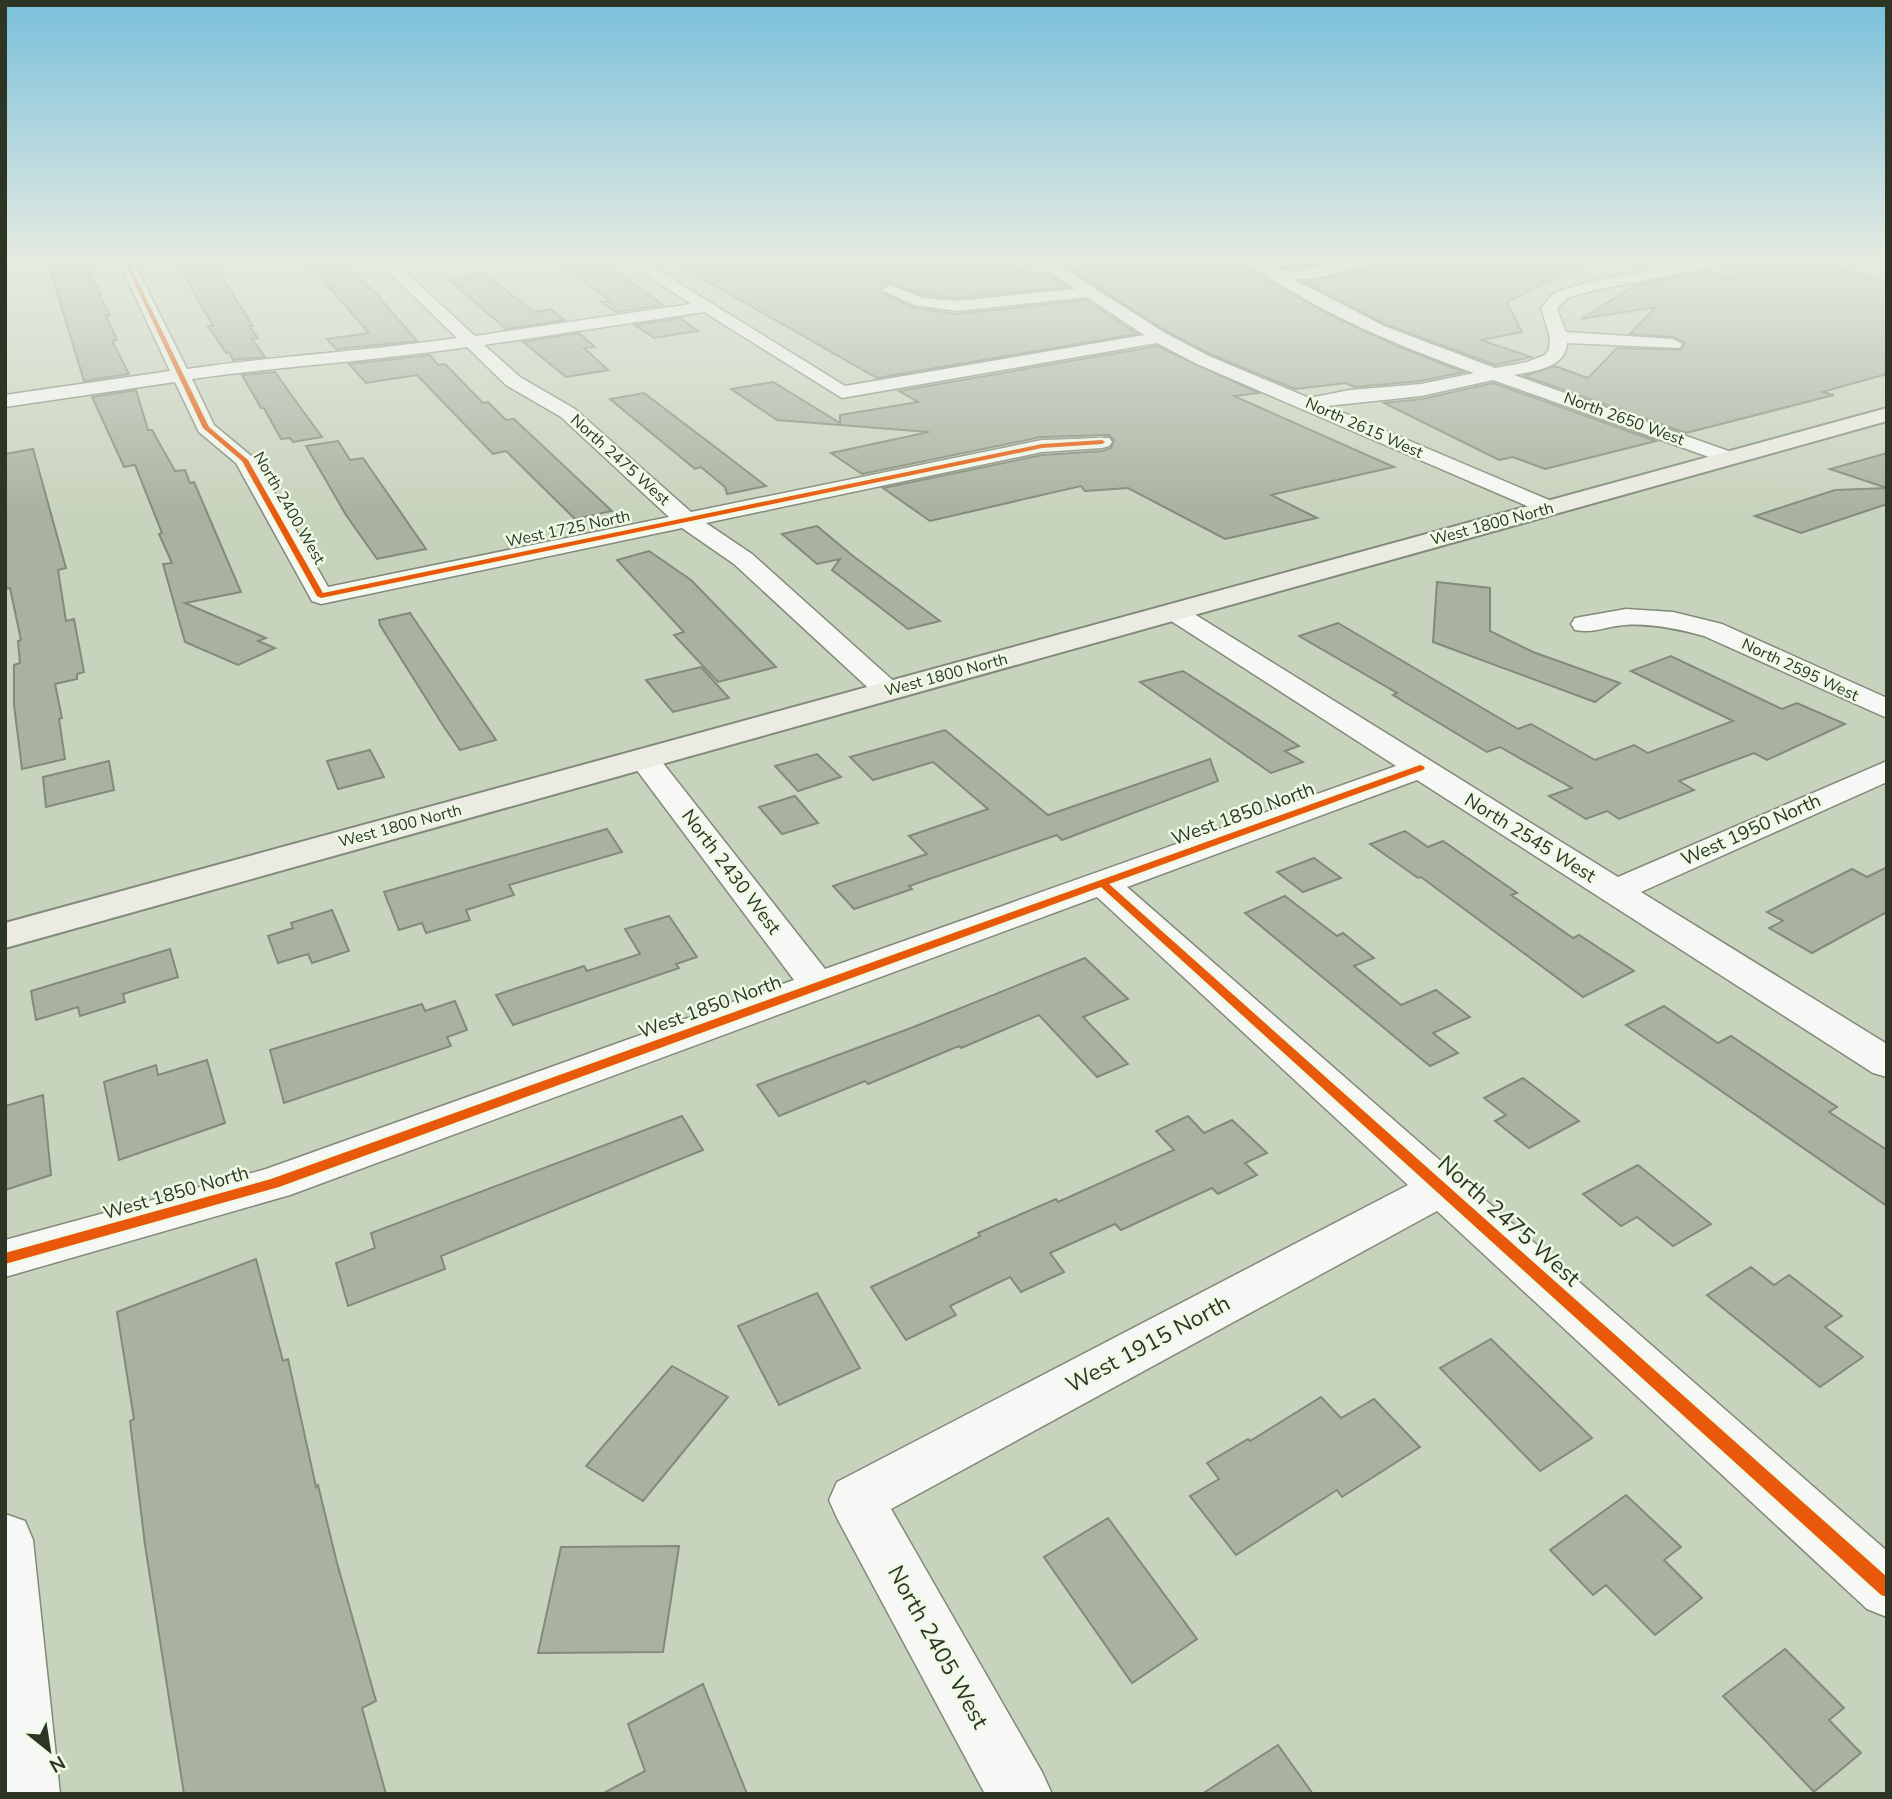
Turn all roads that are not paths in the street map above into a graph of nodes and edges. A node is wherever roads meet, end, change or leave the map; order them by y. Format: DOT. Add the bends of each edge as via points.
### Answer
graph roads {
  1 [pos="166,343"];
  2 [pos="464,343"];
  3 [pos="472,343"];
  4 [pos="764,343"];
  5 [pos="1125,343"];
  6 [pos="1170,343"];
  7 [pos="1412,343"];
  8 [pos="1559,343"];
  9 [pos="1656,343"];
  10 [pos="1673,344"];
  11 [pos="1497,374"];
  12 [pos="182,375"];
  13 [pos="5,401"];
  14 [pos="1310,404"];
  15 [pos="1887,414"];
  16 [pos="1102,442"];
  17 [pos="1730,457"];
  18 [pos="1548,508"];
  19 [pos="686,520"];
  20 [pos="321,596"];
  21 [pos="1174,612"];
  22 [pos="1584,624"];
  23 [pos="888,691"];
  24 [pos="1887,709"];
  25 [pos="644,759"];
  26 [pos="1420,768"];
  27 [pos="1887,770"];
  28 [pos="1102,883"];
  29 [pos="1614,891"];
  30 [pos="5,936"];
  31 [pos="818,986"];
  32 [pos="1887,1063"];
  33 [pos="1441,1188"];
  34 [pos="5,1259"];
  35 [pos="856,1500"];
  36 [pos="5,1540"];
  37 [pos="1887,1589"];
  38 [pos="28,1794"];
  39 [pos="1020,1794"];
  1 -- 12 [label="street, North 2400 West"];
  2 -- 12 [label="street"];
  3 -- 19 [label="street, North 2475 West" via="513,381 568,413"];
  4 -- 5 [label="street" via="842,392"];
  6 -- 14 [label="street, North 2615 West"];
  7 -- 11 [label="street, North 2650 West"];
  8 -- 11 [label="street" via="1551,359"];
  9 -- 10 [label="street"];
  11 -- 14 [label="street" via="1421,390"];
  11 -- 17 [label="street, North 2650 West"];
  12 -- 13 [label="street"];
  12 -- 20 [label="street, North 2400 West" via="206,428 245,460"];
  14 -- 18 [label="street, North 2615 West"];
  15 -- 17 [label="main road, West 1800 North"];
  16 -- 19 [label="street, West 1725 North" via="1042,446"];
  17 -- 18 [label="main road, West 1800 North"];
  18 -- 21 [label="main road, West 1800 North"];
  19 -- 20 [label="street, West 1725 North"];
  19 -- 23 [label="street, North 2475 West" via="743,559"];
  21 -- 23 [label="main road, West 1800 North"];
  21 -- 26 [label="street, North 2545 West"];
  22 -- 24 [label="street, North 2595 West" via="1638,618 1673,620 1713,630"];
  23 -- 25 [label="main road, West 1800 North"];
  25 -- 30 [label="main road, West 1800 North"];
  25 -- 31 [label="street, North 2430 West"];
  26 -- 28 [label="street, West 1850 North"];
  26 -- 29 [label="street, North 2545 West"];
  27 -- 29 [label="street, West 1950 North"];
  28 -- 31 [label="street, West 1850 North"];
  28 -- 33 [label="street, North 2475 West"];
  29 -- 32 [label="street, North 2545 West"];
  31 -- 34 [label="street, West 1850 North" via="274,1184"];
  33 -- 35 [label="street, West 1915 North"];
  33 -- 37 [label="street, North 2475 West"];
  35 -- 39 [label="street, North 2405 West"];
  36 -- 38 [label="street"];
}
